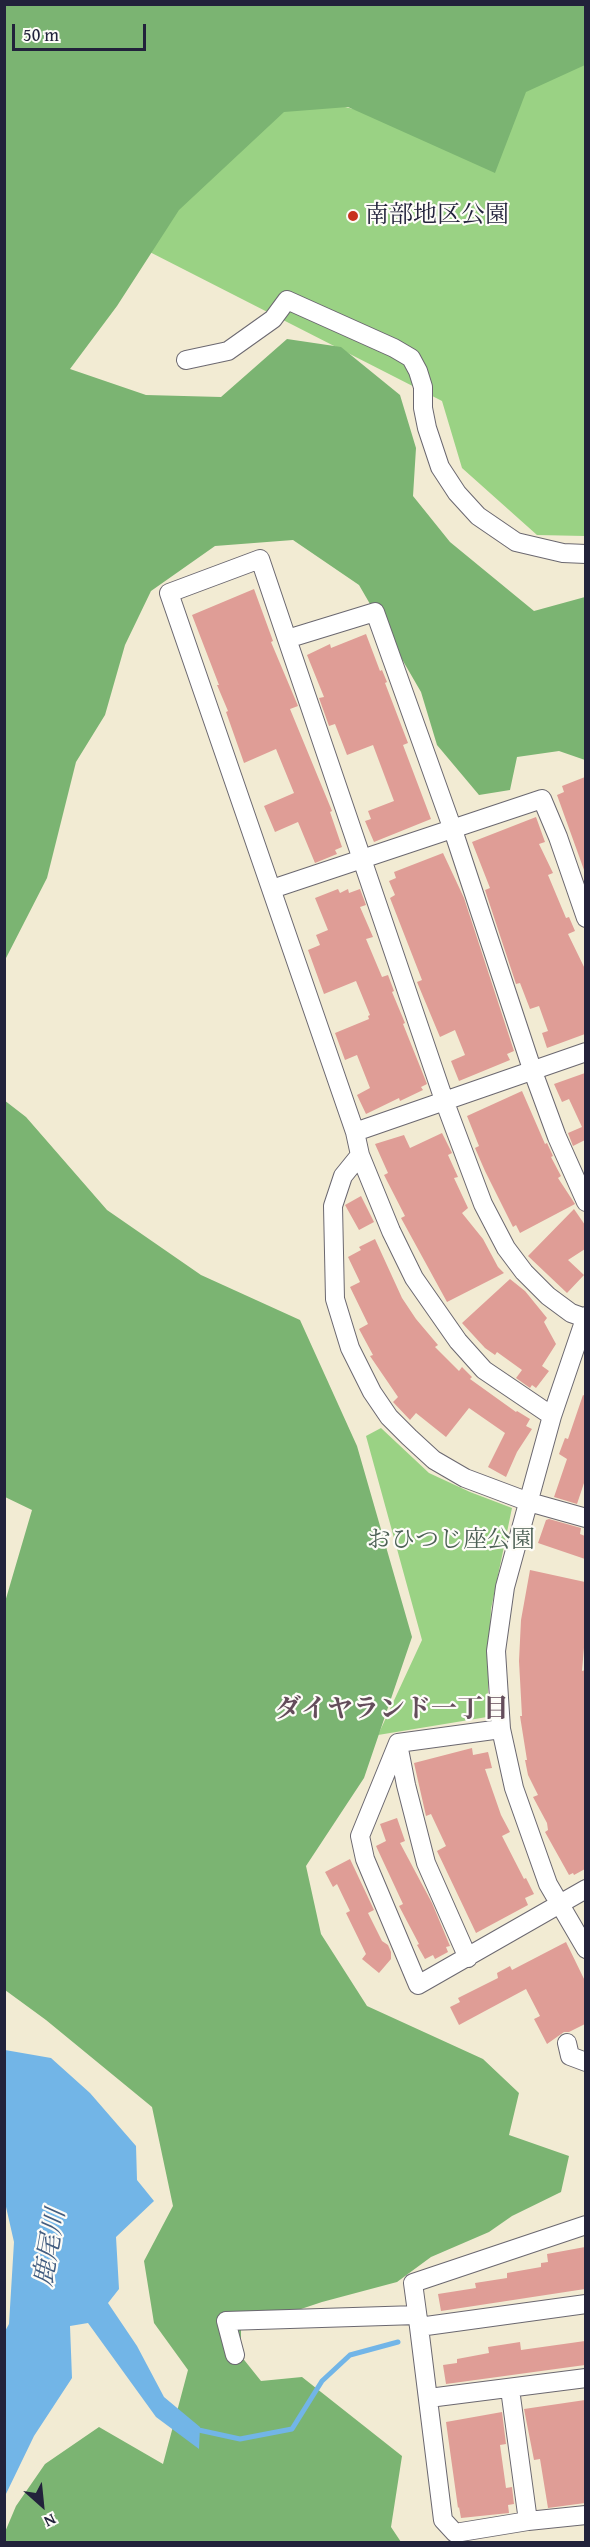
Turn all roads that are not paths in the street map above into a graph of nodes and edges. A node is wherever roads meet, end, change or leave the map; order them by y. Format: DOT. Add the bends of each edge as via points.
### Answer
graph roads {
  1 [pos="186,360"];
  2 [pos="585,554"];
  3 [pos="287,639"];
  4 [pos="453,830"];
  5 [pos="362,861"];
  6 [pos="272,889"];
  7 [pos="585,918"];
  8 [pos="585,1052"];
  9 [pos="532,1069"];
  10 [pos="444,1100"];
  11 [pos="355,1132"];
  12 [pos="360,1155"];
  13 [pos="585,1202"];
  14 [pos="585,1317"];
  15 [pos="552,1416"];
  16 [pos="529,1502"];
  17 [pos="585,1518"];
  18 [pos="501,1729"];
  19 [pos="398,1743"];
  20 [pos="585,1889"];
  21 [pos="561,1904"];
  22 [pos="585,1949"];
  23 [pos="468,1958"];
  24 [pos="567,2043"];
  25 [pos="585,2062"];
  26 [pos="585,2225"];
  27 [pos="585,2304"];
  28 [pos="418,2321"];
  29 [pos="235,2355"];
  30 [pos="585,2378"];
  31 [pos="510,2389"];
  32 [pos="429,2398"];
  33 [pos="585,2515"];
  34 [pos="528,2521"];
  1 -- 2 [label="street" via="228,351 273,319 287,300 394,348 411,358 418,371 427,428 440,467 478,516 516,542"];
  3 -- 4 [label="street" via="375,612"];
  3 -- 5 [label="street"];
  3 -- 6 [label="street" via="260,559 168,593"];
  4 -- 5 [label="street"];
  4 -- 7 [label="street" via="542,799"];
  4 -- 9 [label="street"];
  5 -- 6 [label="street"];
  5 -- 10 [label="street"];
  6 -- 11 [label="street"];
  8 -- 9 [label="street"];
  9 -- 10 [label="street"];
  9 -- 13 [label="street"];
  10 -- 11 [label="street"];
  10 -- 14 [label="street" via="483,1204 506,1248 548,1296 571,1313"];
  11 -- 12 [label="street"];
  12 -- 15 [label="street" via="414,1278 458,1341 484,1370"];
  12 -- 16 [label="street" via="344,1176 333,1206 335,1299 350,1348 389,1417 434,1460 465,1478"];
  14 -- 15 [label="street"];
  15 -- 16 [label="street"];
  16 -- 17 [label="street"];
  16 -- 18 [label="street" via="506,1587 496,1651"];
  18 -- 19 [label="street"];
  18 -- 21 [label="street" via="514,1788 548,1884"];
  19 -- 23 [label="street" via="426,1863"];
  19 -- 23 [label="street" via="360,1836 365,1859 418,1985"];
  20 -- 21 [label="street"];
  21 -- 22 [label="street"];
  21 -- 23 [label="street"];
  24 -- 25 [label="street" via="570,2056"];
  26 -- 28 [label="street" via="413,2283"];
  27 -- 28 [label="street"];
  28 -- 29 [label="street" via="226,2321"];
  28 -- 32 [label="street"];
  30 -- 31 [label="street"];
  31 -- 32 [label="street"];
  31 -- 34 [label="street"];
  32 -- 34 [label="street" via="444,2520 455,2533"];
  33 -- 34 [label="street"];
}
